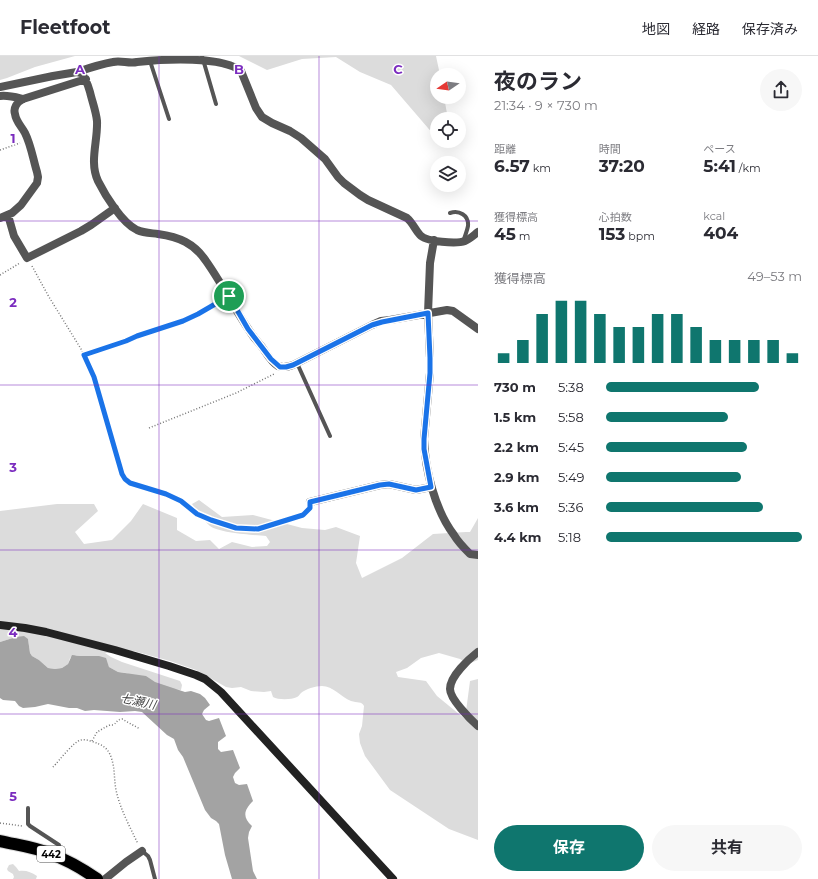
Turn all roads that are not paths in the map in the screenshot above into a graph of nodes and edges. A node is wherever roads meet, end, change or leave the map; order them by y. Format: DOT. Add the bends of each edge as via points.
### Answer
graph roads {
  1 [pos="202,56"];
  2 [pos="150,60"];
  3 [pos="77,72"];
  4 [pos="86,79"];
  5 [pos="0,87"];
  6 [pos="0,96"];
  7 [pos="23,99"];
  8 [pos="216,104"];
  9 [pos="169,119"];
  10 [pos="114,208"];
  11 [pos="450,213"];
  12 [pos="4,217"];
  13 [pos="478,232"];
  14 [pos="434,240"];
  15 [pos="462,242"];
  16 [pos="428,313"];
  17 [pos="478,329"];
  18 [pos="297,363"];
  19 [pos="330,436"];
  20 [pos="431,487"];
  21 [pos="310,502"];
  22 [pos="478,555"];
  23 [pos="0,625"];
  24 [pos="478,652"];
  25 [pos="478,726"];
  26 [pos="28,808"];
  27 [pos="0,841"];
  28 [pos="142,851"];
  29 [pos="58,856"];
  30 [pos="97,879"];
  31 [pos="105,879"];
  32 [pos="155,879"];
  33 [pos="393,879"];
  1 -- 2 [label="street"];
  1 -- 8 [label="lane"];
  1 -- 14 [label="street" via="233,63 241,71 262,117 297,135 325,159 344,183 368,200 407,218 422,237"];
  2 -- 3 [label="street" via="134,63 118,61"];
  2 -- 9 [label="lane"];
  3 -- 4 [label="street" via="81,72"];
  3 -- 5 [label="street"];
  4 -- 7 [label="street"];
  4 -- 10 [label="street" via="97,122 94,170"];
  6 -- 7 [label="street"];
  7 -- 12 [label="street" via="16,104 14,113 28,141 38,180 14,212"];
  10 -- 12 [label="street" via="81,231 27,258"];
  10 -- 18 [label="street" via="137,230 178,238 193,246 206,260 254,337 271,359 280,367 289,367"];
  11 -- 15 [label="lane" via="456,211 463,214 467,222"];
  13 -- 15 [label="street"];
  14 -- 15 [label="street"];
  14 -- 16 [label="street" via="430,264"];
  16 -- 17 [label="street" via="453,311"];
  16 -- 18 [label="street" via="377,323"];
  16 -- 20 [label="street" via="430,373 424,449"];
  18 -- 19 [label="lane"];
  20 -- 21 [label="street" via="416,490 389,484 380,485"];
  20 -- 22 [label="street" via="446,524 454,536 470,554"];
  23 -- 33 [label="street" via="46,632 108,648 196,674 205,679 221,692"];
  24 -- 25 [label="street" via="461,666 453,678 450,689 469,718"];
  26 -- 29 [label="lane" via="28,824 59,845"];
  27 -- 29 [label="highway, 442"];
  28 -- 31 [label="street"];
  28 -- 32 [label="lane" via="150,860"];
  29 -- 30 [label="highway, 442"];
}
